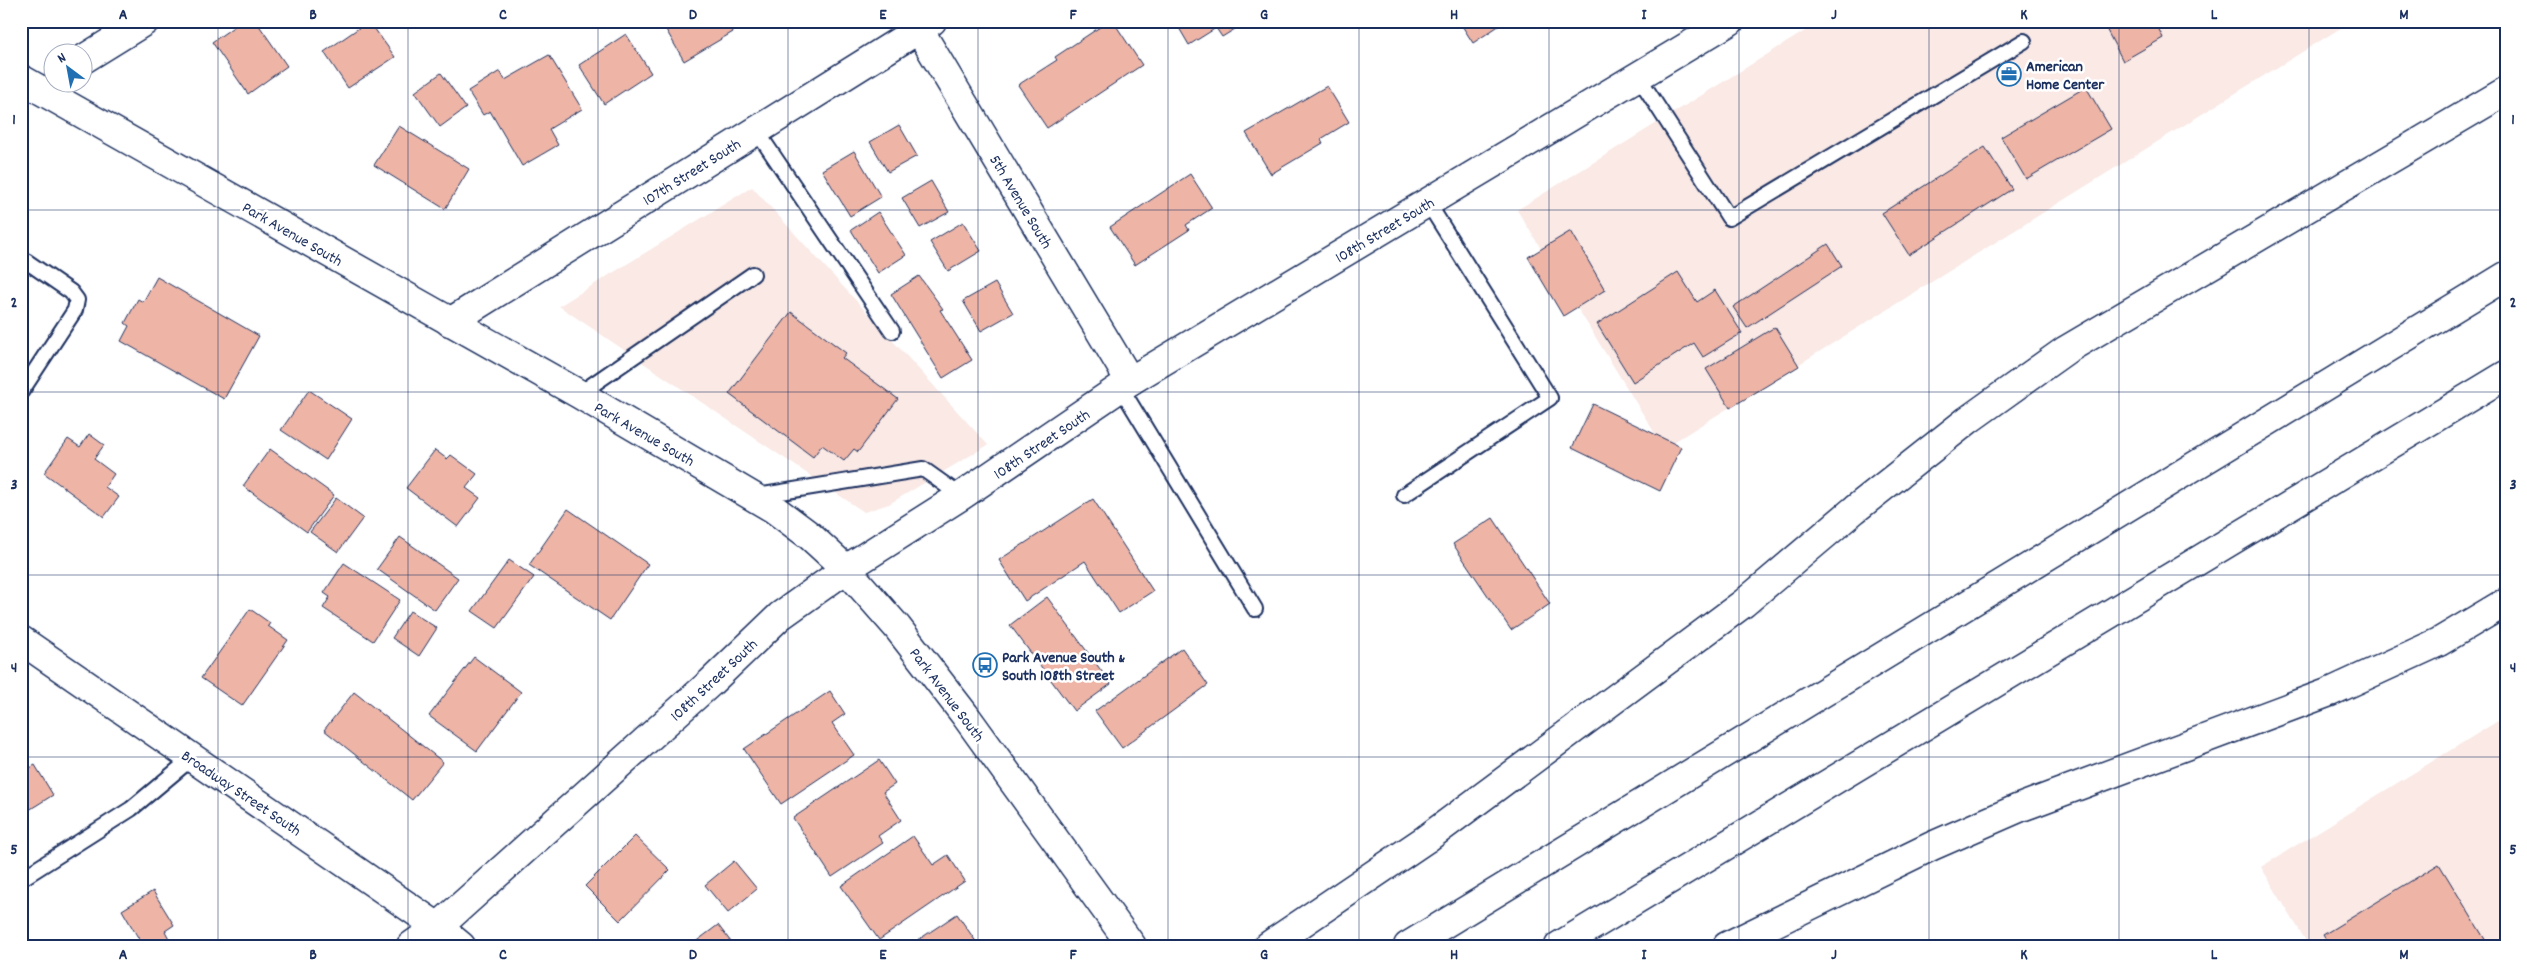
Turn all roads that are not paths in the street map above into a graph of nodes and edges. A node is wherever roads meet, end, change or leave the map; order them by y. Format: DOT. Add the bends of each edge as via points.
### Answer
graph roads {
  1 [pos="145,21"];
  2 [pos="1730,21"];
  3 [pos="922,24"];
  4 [pos="2024,42"];
  5 [pos="92,54"];
  6 [pos="1638,76"];
  7 [pos="37,82"];
  8 [pos="2506,91"];
  9 [pos="756,130"];
  10 [pos="1428,202"];
  11 [pos="21,262"];
  12 [pos="752,274"];
  13 [pos="2506,276"];
  14 [pos="450,322"];
  15 [pos="892,331"];
  16 [pos="2506,375"];
  17 [pos="1126,384"];
  18 [pos="21,392"];
  19 [pos="580,394"];
  20 [pos="1404,495"];
  21 [pos="754,496"];
  22 [pos="961,496"];
  23 [pos="846,569"];
  24 [pos="2506,602"];
  25 [pos="1255,610"];
  26 [pos="21,640"];
  27 [pos="192,758"];
  28 [pos="21,879"];
  29 [pos="438,927"];
  30 [pos="411,946"];
  31 [pos="461,946"];
  32 [pos="1132,946"];
  33 [pos="1268,946"];
  34 [pos="1408,946"];
  35 [pos="1559,946"];
  36 [pos="1727,946"];
  1 -- 5 [label="main road"];
  2 -- 6 [label="main road, 108th Street South"];
  3 -- 9 [label="main road, 107th Street South"];
  3 -- 17 [label="main road, 5th Avenue South"];
  4 -- 6 [label="lane" via="1729,218"];
  6 -- 10 [label="main road, 108th Street South"];
  7 -- 14 [label="main road, Park Avenue South"];
  8 -- 33 [label="main road" via="2066,350 1968,420 1736,608 1426,839"];
  9 -- 14 [label="main road, 107th Street South"];
  9 -- 15 [label="lane"];
  10 -- 17 [label="main road, 108th Street South"];
  10 -- 20 [label="lane" via="1550,398"];
  11 -- 18 [label="lane" via="26,261 71,292 77,300 75,310"];
  12 -- 19 [label="lane"];
  13 -- 34 [label="main road"];
  14 -- 19 [label="main road, Park Avenue South"];
  16 -- 35 [label="main road"];
  17 -- 22 [label="main road, 108th Street South"];
  17 -- 25 [label="lane"];
  19 -- 21 [label="main road, Park Avenue South"];
  21 -- 22 [label="lane" via="923,469"];
  21 -- 23 [label="main road, Park Avenue South" via="810,536"];
  22 -- 23 [label="main road, 108th Street South"];
  23 -- 29 [label="main road, 108th Street South" via="780,616 710,684"];
  23 -- 32 [label="main road, Park Avenue South" via="897,626 965,715"];
  24 -- 36 [label="main road" via="2439,642 2330,692 2019,808 1932,846"];
  26 -- 27 [label="main road, Broadway Street South"];
  27 -- 28 [label="lane" via="131,809"];
  27 -- 29 [label="main road, Broadway Street South"];
  29 -- 30 [label="main road, 108th Street South"];
  29 -- 31 [label="main road, Broadway Street South"];
}
